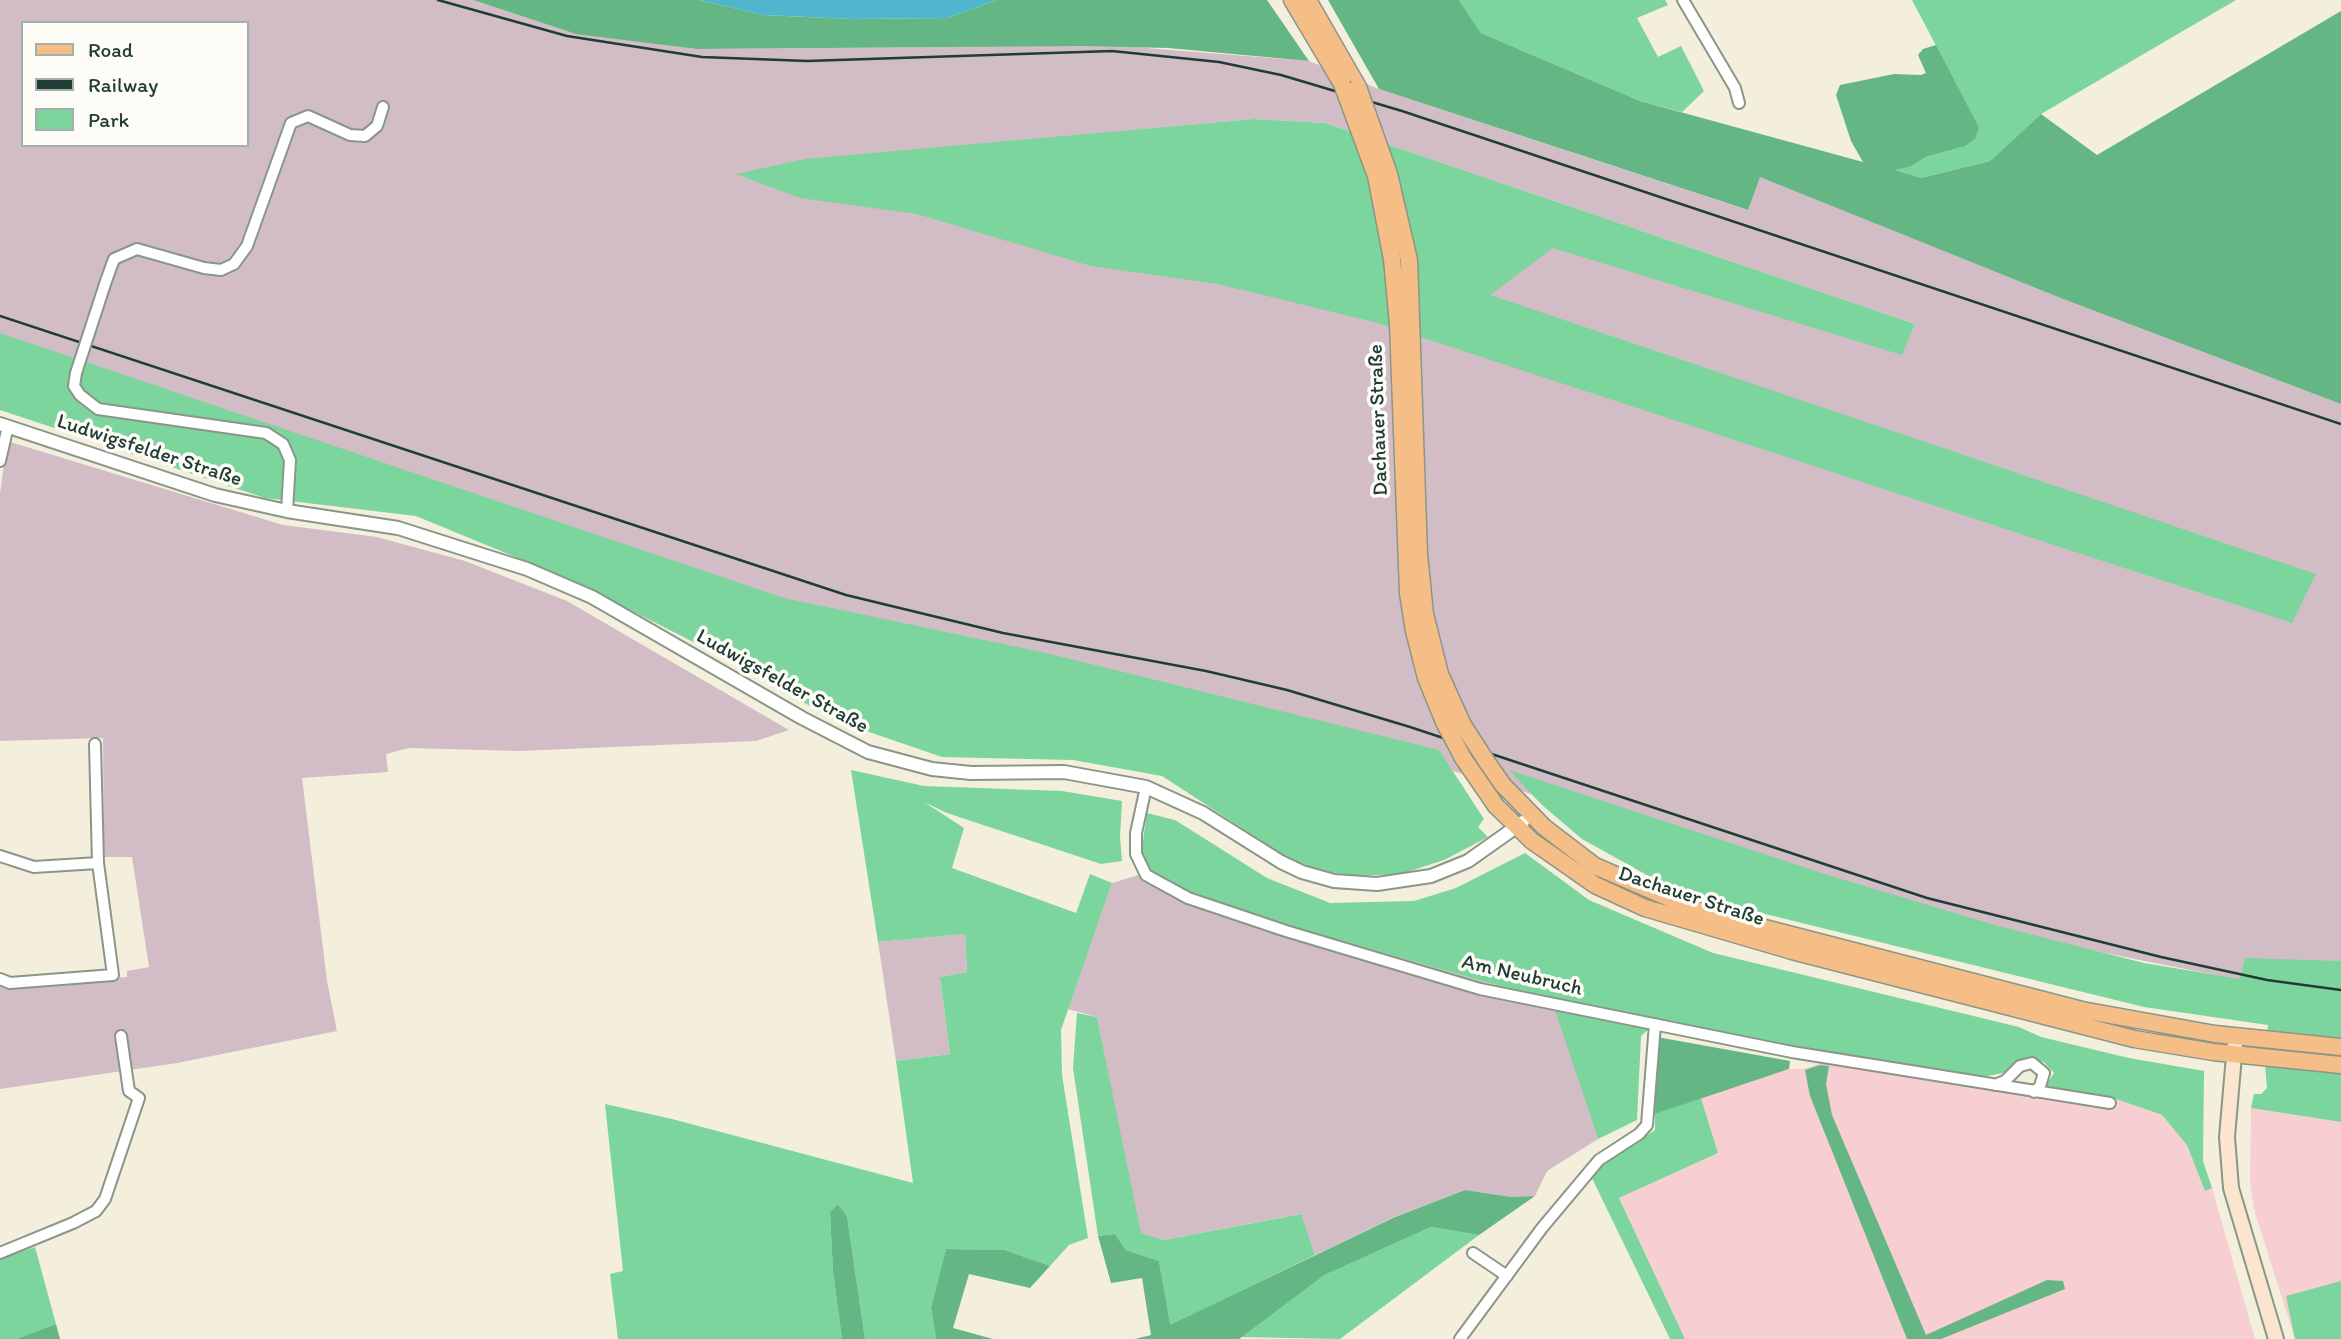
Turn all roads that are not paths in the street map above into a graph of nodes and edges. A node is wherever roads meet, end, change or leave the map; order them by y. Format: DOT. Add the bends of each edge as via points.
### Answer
graph roads {
  1 [pos="1292,0"];
  2 [pos="1308,0"];
  3 [pos="1684,0"];
  4 [pos="1350,85"];
  5 [pos="1739,103"];
  6 [pos="383,107"];
  7 [pos="4,425"];
  8 [pos="0,461"];
  9 [pos="287,511"];
  10 [pos="95,744"];
  11 [pos="1146,787"];
  12 [pos="1531,814"];
  13 [pos="1518,827"];
  14 [pos="0,856"];
  15 [pos="98,863"];
  16 [pos="0,979"];
  17 [pos="1655,1024"];
  18 [pos="121,1036"];
  19 [pos="2236,1036"];
  20 [pos="2341,1046"];
  21 [pos="2234,1054"];
  22 [pos="2341,1065"];
  23 [pos="1992,1085"];
  24 [pos="2034,1092"];
  25 [pos="2110,1103"];
  26 [pos="0,1253"];
  27 [pos="1473,1253"];
  28 [pos="1507,1276"];
  29 [pos="1460,1339"];
  30 [pos="2276,1339"];
  1 -- 4 [label="main road, Dachauer Straße"];
  2 -- 4 [label="main road, Dachauer Straße"];
  3 -- 5 [label="street" via="1735,88"];
  4 -- 12 [label="main road, Dachauer Straße, bridge" via="1389,174 1409,260 1425,614 1440,674 1463,725 1503,785"];
  4 -- 13 [label="main road, Dachauer Straße, bridge" via="1376,176 1392,259 1408,593 1414,631 1426,678 1463,758 1478,783"];
  6 -- 9 [label="street, Ludwigsfelder Straße, bridge" via="373,132 358,137 308,116 287,127 247,246 234,264 222,270 137,249 114,259 76,373 74,386 98,409 266,433 283,444 290,460"];
  7 -- 8 [label="street"];
  7 -- 9 [label="street, Ludwigsfelder Straße" via="215,495"];
  9 -- 11 [label="street, Ludwigsfelder Straße" via="407,530 567,584 868,752 932,769 1064,772"];
  10 -- 15 [label="street"];
  11 -- 13 [label="street, Ludwigsfelder Straße" via="1203,813 1302,872 1354,883 1431,876 1468,860"];
  11 -- 17 [label="street, Am Neubruch" via="1136,854 1146,875 1188,898 1480,989"];
  12 -- 13 [label="street, Ludwigsfelder Straße"];
  12 -- 19 [label="main road, Dachauer Straße" via="1595,866 1699,911 2070,1007"];
  13 -- 21 [label="main road, Dachauer Straße" via="1566,866 1619,898 1690,923 2134,1039"];
  14 -- 15 [label="street" via="34,867"];
  15 -- 16 [label="street" via="113,975 10,983"];
  17 -- 23 [label="street, Am Neubruch"];
  17 -- 28 [label="street" via="1647,1125 1599,1160"];
  18 -- 26 [label="street" via="128,1091 139,1098 105,1199 96,1211 73,1223"];
  19 -- 20 [label="main road, Dachauer Straße"];
  19 -- 21 [label="main road"];
  21 -- 22 [label="main road, Dachauer Straße"];
  21 -- 30 [label="main road" via="2227,1137 2231,1188"];
  23 -- 24 [label="street, Am Neubruch"];
  23 -- 24 [label="street" via="2032,1063 2044,1073"];
  24 -- 25 [label="street, Am Neubruch"];
  27 -- 28 [label="street"];
  28 -- 29 [label="street"];
}
